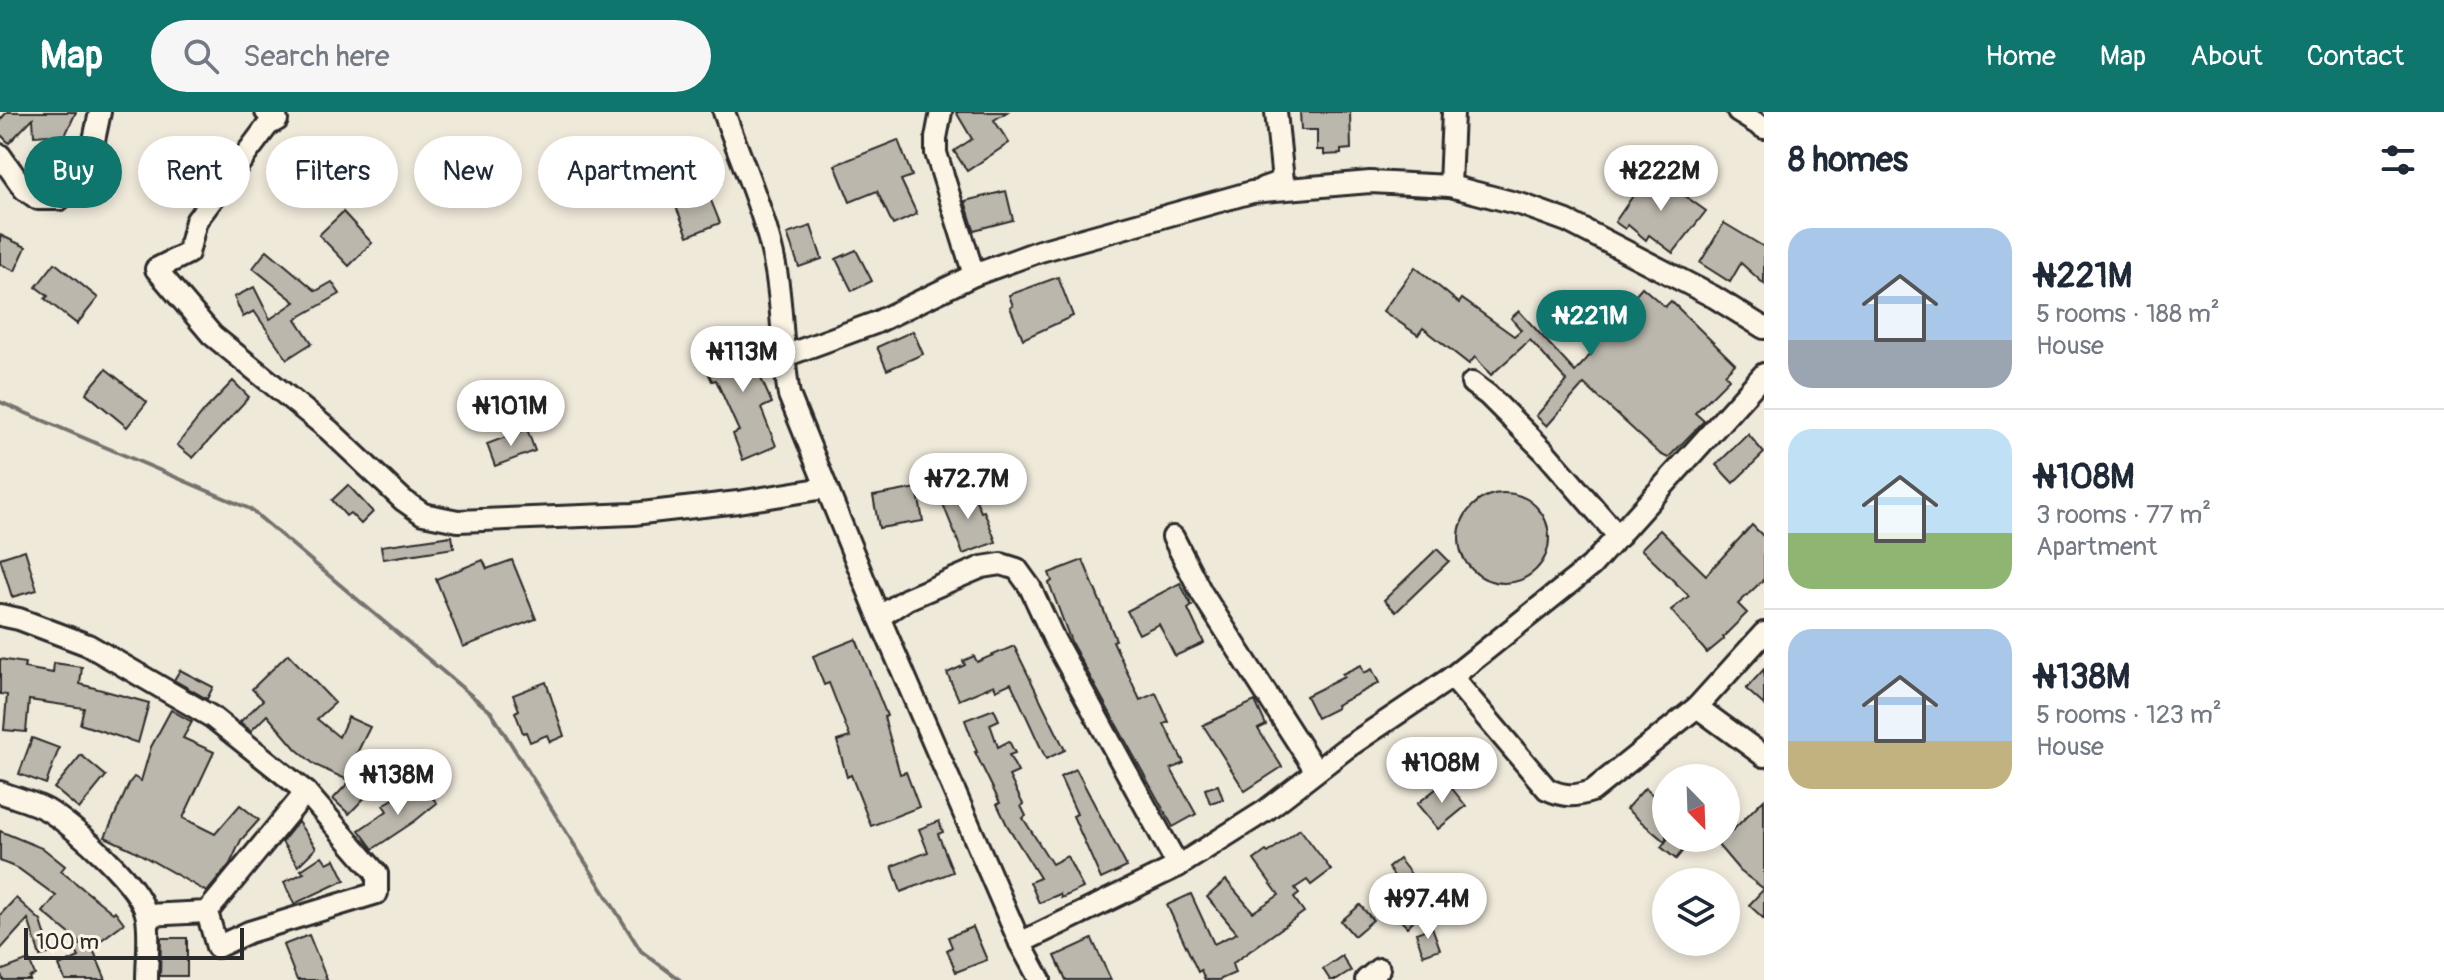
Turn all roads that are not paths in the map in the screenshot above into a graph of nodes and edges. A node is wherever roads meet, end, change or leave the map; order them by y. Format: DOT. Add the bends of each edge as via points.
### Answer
graph roads {
  1 [pos="100,112"];
  2 [pos="266,112"];
  3 [pos="724,112"];
  4 [pos="941,112"];
  5 [pos="1276,112"];
  6 [pos="1453,112"];
  7 [pos="1738,112"];
  8 [pos="1764,128"];
  9 [pos="0,155"];
  10 [pos="1283,181"];
  11 [pos="1450,186"];
  12 [pos="1303,188"];
  13 [pos="1252,192"];
  14 [pos="974,275"];
  15 [pos="1764,328"];
  16 [pos="782,357"];
  17 [pos="1764,374"];
  18 [pos="1472,383"];
  19 [pos="825,488"];
  20 [pos="1173,537"];
  21 [pos="1619,537"];
  22 [pos="0,615"];
  23 [pos="879,617"];
  24 [pos="1764,633"];
  25 [pos="1452,677"];
  26 [pos="1697,707"];
  27 [pos="1764,756"];
  28 [pos="1316,771"];
  29 [pos="0,792"];
  30 [pos="306,792"];
  31 [pos="1178,866"];
  32 [pos="207,912"];
  33 [pos="147,915"];
  34 [pos="1020,943"];
  35 [pos="147,980"];
  36 [pos="1040,980"];
  1 -- 9 [label="street" via="89,164 60,199 38,199 24,189"];
  2 -- 19 [label="street" via="277,120 196,221 188,253 156,269 212,335 423,514 458,521 633,514"];
  3 -- 16 [label="street" via="776,272"];
  4 -- 14 [label="street" via="936,153"];
  5 -- 10 [label="street"];
  6 -- 11 [label="street"];
  7 -- 8 [label="street"];
  10 -- 12 [label="street" via="1301,181"];
  10 -- 13 [label="street"];
  11 -- 12 [label="street" via="1370,182"];
  11 -- 15 [label="street" via="1567,221"];
  12 -- 13 [label="street"];
  13 -- 14 [label="street" via="1040,251"];
  14 -- 16 [label="street" via="875,323"];
  16 -- 19 [label="street" via="789,395"];
  17 -- 21 [label="street"];
  18 -- 21 [label="street" via="1544,451"];
  19 -- 23 [label="street"];
  20 -- 28 [label="street" via="1201,592"];
  21 -- 25 [label="street" via="1591,566"];
  22 -- 30 [label="street" via="88,645 212,717"];
  23 -- 31 [label="street" via="982,567 1001,564 1017,569"];
  23 -- 34 [label="street"];
  24 -- 26 [label="street"];
  25 -- 26 [label="street" via="1547,789 1576,797 1592,791"];
  25 -- 28 [label="street"];
  26 -- 27 [label="street"];
  28 -- 31 [label="street" via="1265,811"];
  29 -- 33 [label="street" via="45,809 83,836 114,866"];
  30 -- 32 [label="street"];
  30 -- 32 [label="street" via="377,874 377,893 217,947"];
  31 -- 34 [label="street"];
  32 -- 33 [label="street"];
  33 -- 35 [label="street"];
  34 -- 36 [label="street"];
}
